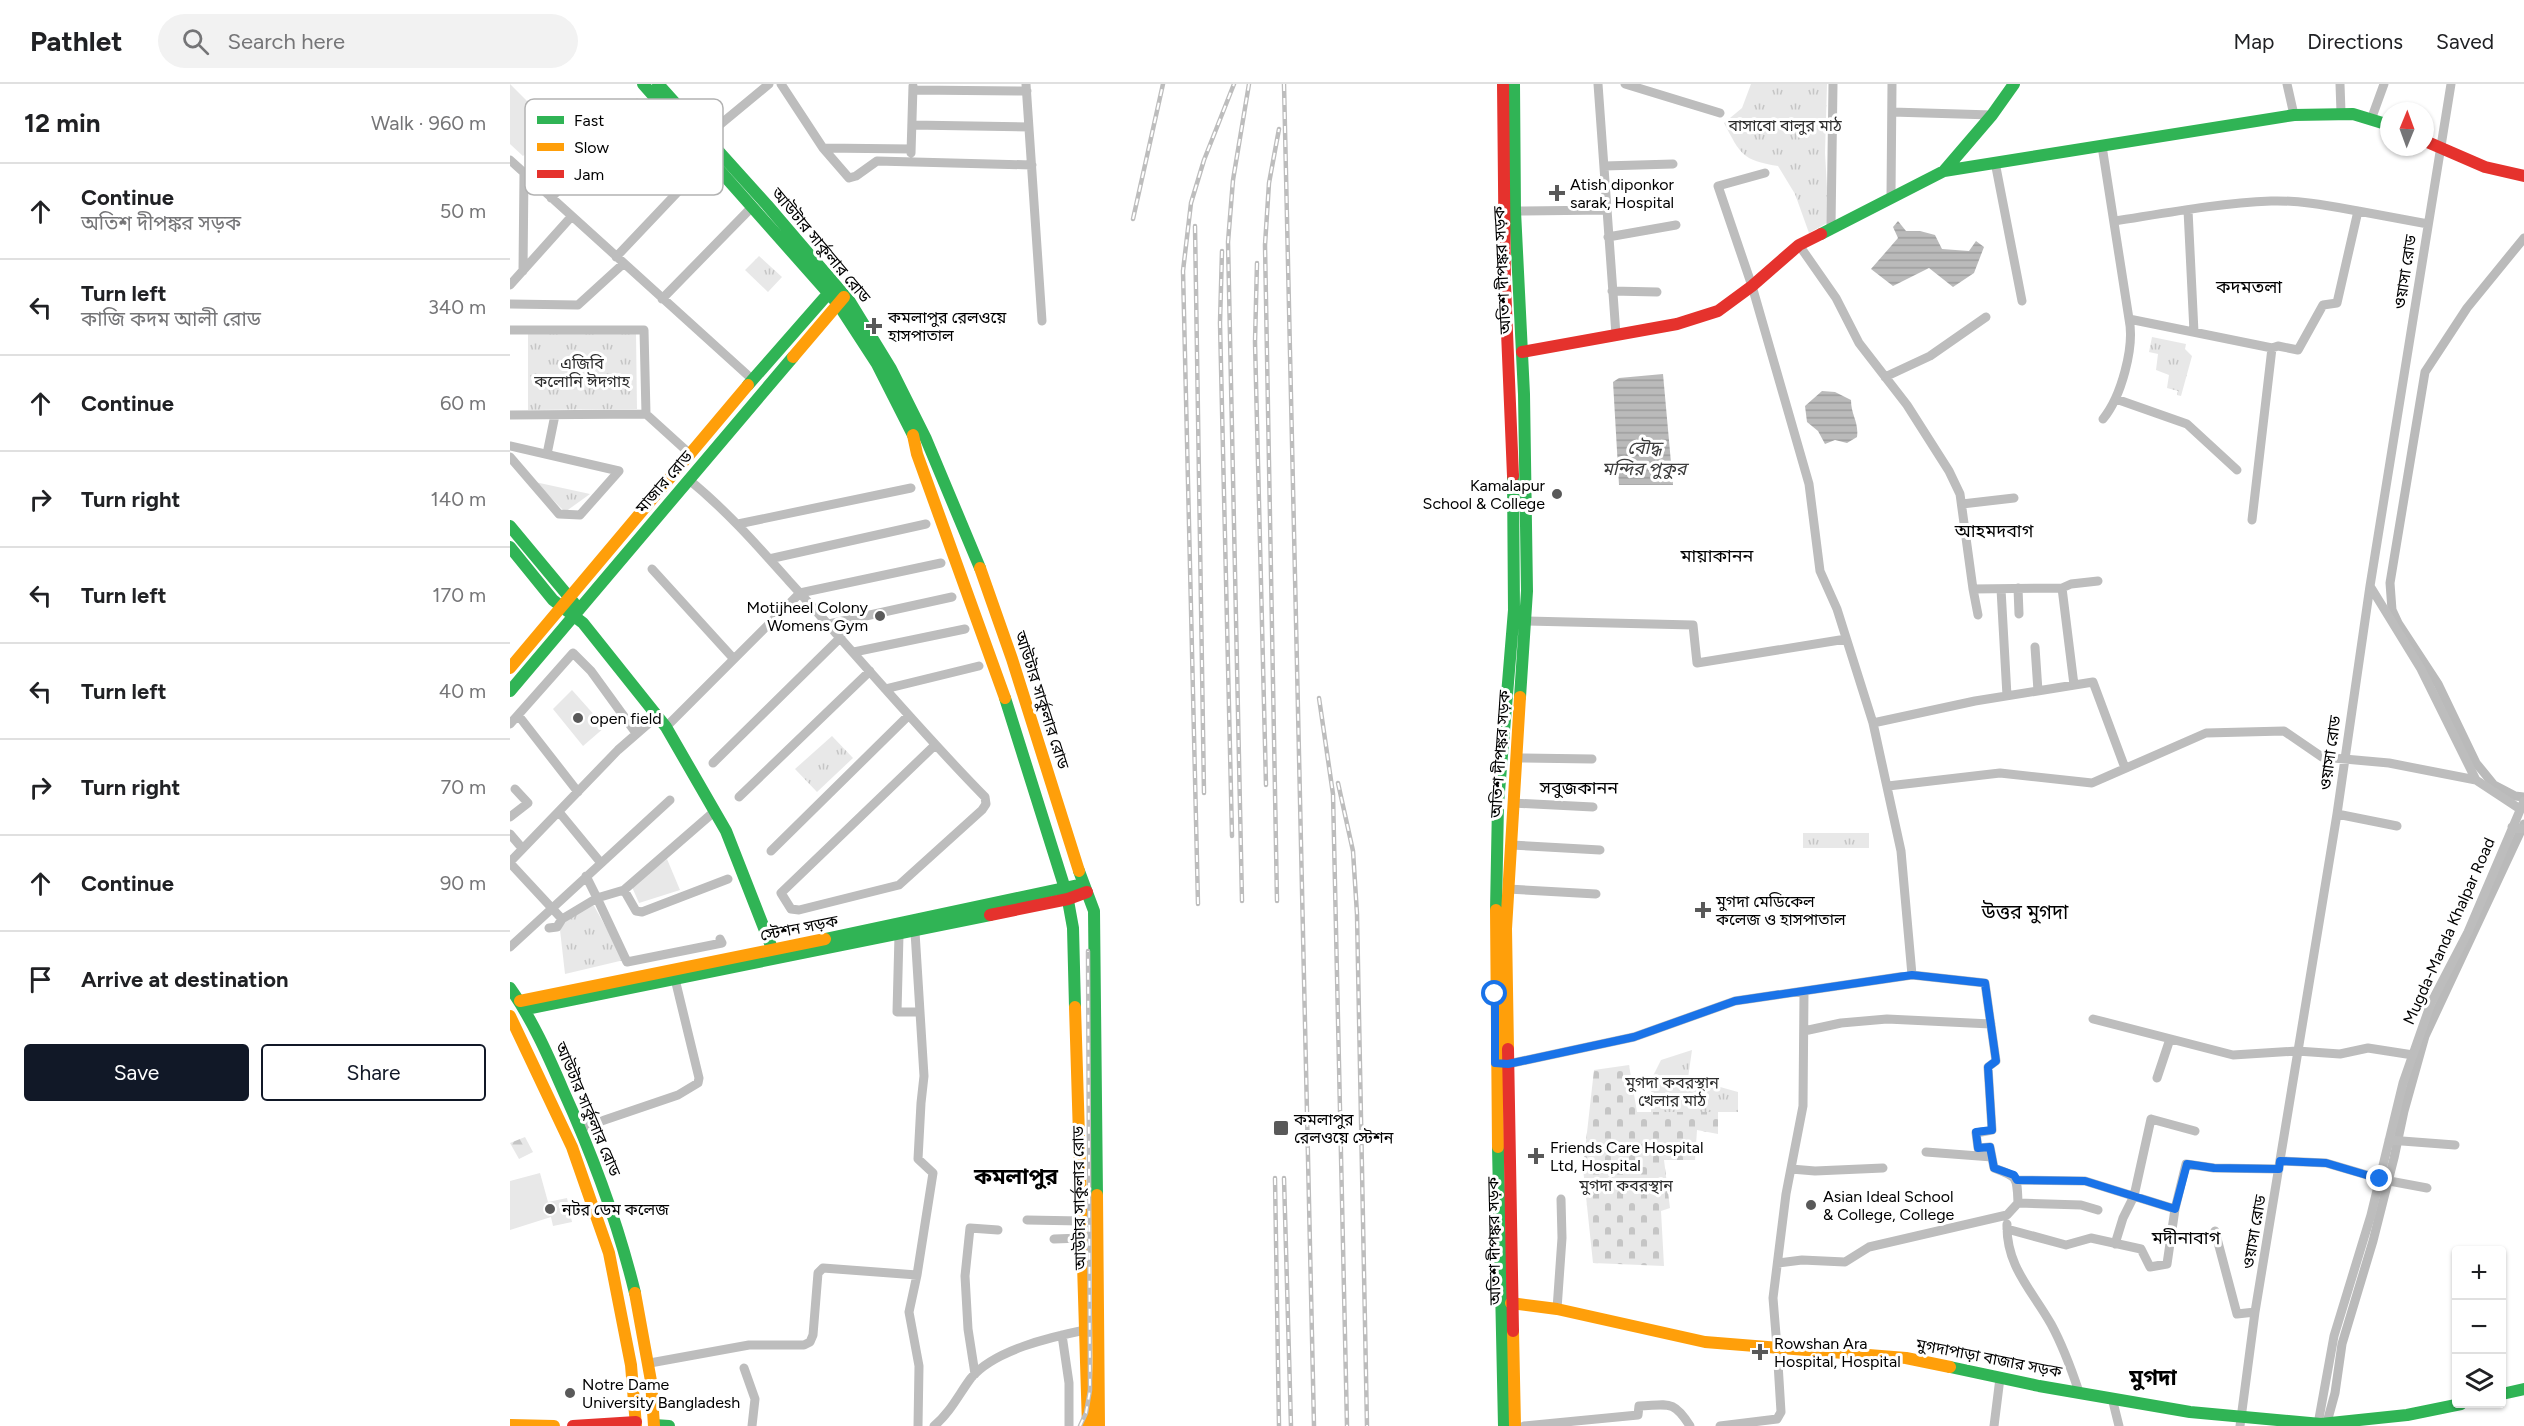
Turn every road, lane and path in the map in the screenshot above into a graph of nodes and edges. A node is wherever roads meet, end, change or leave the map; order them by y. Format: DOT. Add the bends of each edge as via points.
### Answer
graph roads {
  1 [pos="643,84"];
  2 [pos="658,84"];
  3 [pos="769,84"];
  4 [pos="781,84"];
  5 [pos="1503,84"];
  6 [pos="1514,84"];
  7 [pos="1598,84"];
  8 [pos="1626,84"];
  9 [pos="1833,84"];
  10 [pos="1892,84"];
  11 [pos="2014,84"];
  12 [pos="2287,84"];
  13 [pos="2340,84"];
  14 [pos="2384,84"];
  15 [pos="2451,84"];
  16 [pos="913,87"];
  17 [pos="1026,87"];
  18 [pos="656,99"];
  19 [pos="671,99"];
  20 [pos="1892,112"];
  21 [pos="2341,112"];
  22 [pos="1720,113"];
  23 [pos="1992,115"];
  24 [pos="2294,115"];
  25 [pos="2372,117"];
  26 [pos="2380,121"];
  27 [pos="723,122"];
  28 [pos="912,125"];
  29 [pos="1029,127"];
  30 [pos="2434,145"];
  31 [pos="2102,146"];
  32 [pos="2440,147"];
  33 [pos="823,148"];
  34 [pos="911,149"];
  35 [pos="723,157"];
  36 [pos="510,160"];
  37 [pos="911,162"];
  38 [pos="1995,162"];
  39 [pos="1673,164"];
  40 [pos="1032,165"];
  41 [pos="1604,166"];
  42 [pos="1944,171"];
  43 [pos="524,173"];
  44 [pos="1766,173"];
  45 [pos="723,175"];
  46 [pos="2524,176"];
  47 [pos="548,195"];
  48 [pos="554,195"];
  49 [pos="678,195"];
  50 [pos="1891,196"];
  51 [pos="551,198"];
  52 [pos="752,207"];
  53 [pos="1606,210"];
  54 [pos="2188,210"];
  55 [pos="1515,211"];
  56 [pos="2358,211"];
  57 [pos="571,217"];
  58 [pos="2115,221"];
  59 [pos="2428,224"];
  60 [pos="1676,225"];
  61 [pos="1831,227"];
  62 [pos="1608,237"];
  63 [pos="1799,245"];
  64 [pos="620,261"];
  65 [pos="523,271"];
  66 [pos="510,285"];
  67 [pos="1752,286"];
  68 [pos="833,289"];
  69 [pos="1612,291"];
  70 [pos="1657,292"];
  71 [pos="662,299"];
  72 [pos="841,300"];
  73 [pos="2022,301"];
  74 [pos="510,304"];
  75 [pos="1986,317"];
  76 [pos="2129,320"];
  77 [pos="1042,321"];
  78 [pos="510,330"];
  79 [pos="2194,332"];
  80 [pos="1616,335"];
  81 [pos="2272,348"];
  82 [pos="1522,352"];
  83 [pos="1509,353"];
  84 [pos="1885,377"];
  85 [pos="753,380"];
  86 [pos="2116,399"];
  87 [pos="646,414"];
  88 [pos="555,415"];
  89 [pos="510,416"];
  90 [pos="2103,419"];
  91 [pos="510,446"];
  92 [pos="689,453"];
  93 [pos="547,454"];
  94 [pos="510,457"];
  95 [pos="2238,470"];
  96 [pos="688,478"];
  97 [pos="911,488"];
  98 [pos="2014,498"];
  99 [pos="1962,504"];
  100 [pos="2252,520"];
  101 [pos="738,524"];
  102 [pos="926,524"];
  103 [pos="510,526"];
  104 [pos="510,547"];
  105 [pos="769,558"];
  106 [pos="941,563"];
  107 [pos="652,569"];
  108 [pos="2098,581"];
  109 [pos="2370,586"];
  110 [pos="2018,588"];
  111 [pos="2062,588"];
  112 [pos="1973,589"];
  113 [pos="2001,589"];
  114 [pos="800,593"];
  115 [pos="952,597"];
  116 [pos="565,603"];
  117 [pos="574,613"];
  118 [pos="2019,614"];
  119 [pos="1978,615"];
  120 [pos="1527,621"];
  121 [pos="830,624"];
  122 [pos="965,629"];
  123 [pos="841,637"];
  124 [pos="1846,639"];
  125 [pos="2035,647"];
  126 [pos="854,652"];
  127 [pos="733,658"];
  128 [pos="979,666"];
  129 [pos="510,668"];
  130 [pos="870,671"];
  131 [pos="2074,685"];
  132 [pos="885,689"];
  133 [pos="510,691"];
  134 [pos="2038,691"];
  135 [pos="2007,696"];
  136 [pos="518,715"];
  137 [pos="657,716"];
  138 [pos="908,716"];
  139 [pos="1873,723"];
  140 [pos="510,724"];
  141 [pos="666,727"];
  142 [pos="636,733"];
  143 [pos="934,746"];
  144 [pos="1517,758"];
  145 [pos="1592,759"];
  146 [pos="2344,761"];
  147 [pos="713,763"];
  148 [pos="2125,768"];
  149 [pos="2476,780"];
  150 [pos="1888,786"];
  151 [pos="515,789"];
  152 [pos="739,797"];
  153 [pos="571,799"];
  154 [pos="670,800"];
  155 [pos="1513,803"];
  156 [pos="2522,805"];
  157 [pos="1593,807"];
  158 [pos="546,808"];
  159 [pos="715,811"];
  160 [pos="557,814"];
  161 [pos="2337,814"];
  162 [pos="510,817"];
  163 [pos="2397,826"];
  164 [pos="2512,827"];
  165 [pos="2524,829"];
  166 [pos="510,834"];
  167 [pos="1511,845"];
  168 [pos="522,849"];
  169 [pos="1600,849"];
  170 [pos="771,851"];
  171 [pos="510,862"];
  172 [pos="601,863"];
  173 [pos="587,872"];
  174 [pos="728,879"];
  175 [pos="1085,888"];
  176 [pos="624,890"];
  177 [pos="1508,890"];
  178 [pos="1066,894"];
  179 [pos="1596,894"];
  180 [pos="597,898"];
  181 [pos="552,908"];
  182 [pos="562,919"];
  183 [pos="549,928"];
  184 [pos="899,930"];
  185 [pos="915,932"];
  186 [pos="720,939"];
  187 [pos="513,942"];
  188 [pos="774,955"];
  189 [pos="1912,975"];
  190 [pos="675,979"];
  191 [pos="510,988"];
  192 [pos="1804,992"];
  193 [pos="515,1010"];
  194 [pos="920,1012"];
  195 [pos="2093,1019"];
  196 [pos="1991,1024"];
  197 [pos="1804,1031"];
  198 [pos="515,1037"];
  199 [pos="2170,1039"];
  200 [pos="2297,1051"];
  201 [pos="2413,1055"];
  202 [pos="1501,1064"];
  203 [pos="2157,1077"];
  204 [pos="581,1128"];
  205 [pos="2195,1131"];
  206 [pos="2394,1141"];
  207 [pos="2455,1145"];
  208 [pos="1926,1152"];
  209 [pos="1992,1157"];
  210 [pos="2280,1165"];
  211 [pos="1883,1168"];
  212 [pos="1791,1169"];
  213 [pos="2017,1180"];
  214 [pos="2385,1180"];
  215 [pos="2427,1188"];
  216 [pos="2134,1196"];
  217 [pos="1561,1199"];
  218 [pos="2018,1203"];
  219 [pos="2175,1209"];
  220 [pos="2098,1210"];
  221 [pos="2007,1215"];
  222 [pos="1027,1220"];
  223 [pos="1081,1221"];
  224 [pos="2007,1229"];
  225 [pos="998,1230"];
  226 [pos="2215,1231"];
  227 [pos="1082,1238"];
  228 [pos="1054,1239"];
  229 [pos="2115,1244"];
  230 [pos="1778,1263"];
  231 [pos="917,1275"];
  232 [pos="1511,1303"];
  233 [pos="1557,1309"];
  234 [pos="2255,1312"];
  235 [pos="1085,1330"];
  236 [pos="1062,1335"];
  237 [pos="1777,1347"];
  238 [pos="650,1363"];
  239 [pos="744,1368"];
  240 [pos="975,1374"];
  241 [pos="2000,1378"];
  242 [pos="2524,1389"];
  243 [pos="2079,1392"];
  244 [pos="2506,1393"];
  245 [pos="2112,1398"];
  246 [pos="2452,1406"];
  247 [pos="2240,1421"];
  248 [pos="2277,1423"];
  249 [pos="2371,1423"];
  250 [pos="636,1424"];
  251 [pos="2320,1424"];
  252 [pos="510,1425"];
  253 [pos="554,1426"];
  254 [pos="573,1426"];
  255 [pos="654,1426"];
  256 [pos="669,1426"];
  257 [pos="752,1426"];
  258 [pos="918,1426"];
  259 [pos="934,1426"];
  260 [pos="1069,1426"];
  261 [pos="1088,1426"];
  262 [pos="1099,1426"];
  263 [pos="1504,1426"];
  264 [pos="1515,1426"];
  265 [pos="1524,1426"];
  266 [pos="1690,1426"];
  267 [pos="1720,1426"];
  268 [pos="1994,1426"];
  269 [pos="2119,1426"];
  1 -- 18 [label="main road, আউটার সার্কুলার রোড"];
  2 -- 19 [label="main road, আউটার সার্কুলার রোড"];
  3 -- 27 [label="street"];
  4 -- 33 [label="street"];
  5 -- 83 [label="main road, অতিশ দীপঙ্কর সড়ক"];
  6 -- 55 [label="main road, অতিশ দীপঙ্কর সড়ক"];
  7 -- 41 [label="street"];
  8 -- 22 [label="street"];
  9 -- 61 [label="street"];
  10 -- 20 [label="street"];
  11 -- 23 [label="main road"];
  12 -- 24 [label="street"];
  13 -- 21 [label="street"];
  14 -- 25 [label="street"];
  15 -- 32 [label="street, ওয়াসা রোড"];
  16 -- 17 [label="street"];
  16 -- 28 [label="street"];
  17 -- 29 [label="street"];
  20 -- 23 [label="street"];
  20 -- 50 [label="street"];
  21 -- 24 [label="main road"];
  21 -- 25 [label="main road"];
  23 -- 42 [label="main road"];
  24 -- 31 [label="main road"];
  25 -- 26 [label="main road"];
  28 -- 29 [label="street"];
  28 -- 34 [label="street"];
  29 -- 40 [label="street"];
  30 -- 32 [label="main road"];
  31 -- 38 [label="main road"];
  31 -- 58 [label="street"];
  32 -- 46 [label="main road" via="2485,167"];
  32 -- 59 [label="street, ওয়াসা রোড"];
  33 -- 34 [label="street"];
  33 -- 37 [label="street" via="849,178 877,161"];
  34 -- 37 [label="street"];
  35 -- 68 [label="main road, আউটার সার্কুলার রোড" via="783,222"];
  36 -- 43 [label="street"];
  37 -- 40 [label="street"];
  38 -- 42 [label="main road"];
  38 -- 73 [label="street"];
  39 -- 41 [label="street"];
  40 -- 77 [label="street"];
  41 -- 53 [label="street"];
  42 -- 50 [label="main road"];
  43 -- 65 [label="street"];
  44 -- 67 [label="street" via="1718,186"];
  45 -- 52 [label="main road, আউটার সার্কুলার রোড"];
  47 -- 51 [label="street"];
  48 -- 51 [label="street"];
  49 -- 64 [label="street"];
  50 -- 61 [label="main road"];
  51 -- 57 [label="street"];
  52 -- 68 [label="main road, আউটার সার্কুলার রোড"];
  52 -- 71 [label="street"];
  53 -- 55 [label="street"];
  53 -- 62 [label="street"];
  54 -- 56 [label="street" via="2273,201"];
  54 -- 58 [label="street"];
  54 -- 79 [label="street"];
  55 -- 82 [label="main road, অতিশ দীপঙ্কর সড়ক"];
  56 -- 59 [label="street"];
  56 -- 81 [label="street" via="2337,303 2323,305 2298,350 2278,345"];
  57 -- 64 [label="street"];
  57 -- 65 [label="street"];
  58 -- 76 [label="street"];
  59 -- 109 [label="street, ওয়াসা রোড"];
  60 -- 62 [label="street"];
  61 -- 63 [label="main road"];
  62 -- 69 [label="street"];
  63 -- 67 [label="main road"];
  63 -- 84 [label="street" via="1836,298 1859,344"];
  64 -- 71 [label="street"];
  64 -- 74 [label="street" via="578,304"];
  65 -- 66 [label="street"];
  67 -- 80 [label="main road" via="1718,311 1677,324"];
  67 -- 124 [label="street" via="1809,484 1820,571"];
  68 -- 72 [label="main road, আউটার সার্কুলার রোড"];
  68 -- 85 [label="main road, মাজার রোড"];
  69 -- 70 [label="street"];
  69 -- 80 [label="street"];
  71 -- 85 [label="street"];
  72 -- 96 [label="main road, মাজার রোড"];
  72 -- 175 [label="main road, আউটার সার্কুলার রোড" via="908,401 967,536 1007,645"];
  72 -- 178 [label="main road, আউটার সার্কুলার রোড" via="912,432 1017,732"];
  75 -- 84 [label="street" via="1930,356"];
  76 -- 79 [label="street"];
  76 -- 86 [label="street" via="2131,344"];
  78 -- 87 [label="street" via="644,330"];
  79 -- 81 [label="street"];
  80 -- 82 [label="main road"];
  81 -- 100 [label="street"];
  82 -- 83 [label="main road"];
  82 -- 120 [label="main road, অতিশ দীপঙ্কর সড়ক"];
  83 -- 202 [label="main road, অতিশ দীপঙ্কর সড়ক" via="1514,610 1497,829"];
  84 -- 99 [label="street" via="1908,405 1949,471"];
  85 -- 92 [label="main road, মাজার রোড"];
  86 -- 90 [label="street"];
  86 -- 95 [label="street" via="2187,424"];
  87 -- 88 [label="street"];
  87 -- 92 [label="street"];
  88 -- 89 [label="street"];
  88 -- 93 [label="street"];
  91 -- 93 [label="street"];
  92 -- 116 [label="main road, মাজার রোড"];
  93 -- 94 [label="street" via="619,471 580,514 559,514"];
  96 -- 101 [label="street"];
  96 -- 117 [label="main road, মাজার রোড"];
  97 -- 101 [label="street"];
  98 -- 99 [label="street"];
  99 -- 112 [label="street"];
  101 -- 105 [label="street"];
  102 -- 105 [label="street"];
  103 -- 116 [label="main road"];
  104 -- 116 [label="main road"];
  105 -- 114 [label="street"];
  106 -- 114 [label="street"];
  107 -- 127 [label="street"];
  108 -- 111 [label="street"];
  109 -- 146 [label="street, ওয়াসা রোড"];
  109 -- 149 [label="street" via="2421,669"];
  110 -- 111 [label="street"];
  110 -- 113 [label="street"];
  110 -- 118 [label="street"];
  111 -- 131 [label="street"];
  112 -- 113 [label="street"];
  112 -- 119 [label="street"];
  113 -- 135 [label="street"];
  114 -- 121 [label="street"];
  114 -- 127 [label="street"];
  115 -- 121 [label="street"];
  116 -- 117 [label="main road"];
  116 -- 129 [label="main road, মাজার রোড"];
  117 -- 133 [label="main road, মাজার রোড"];
  117 -- 137 [label="main road"];
  120 -- 124 [label="street" via="1693,625 1697,663"];
  120 -- 144 [label="main road, অতিশ দীপঙ্কর সড়ক"];
  121 -- 123 [label="street"];
  122 -- 126 [label="street"];
  123 -- 126 [label="street"];
  123 -- 147 [label="street"];
  124 -- 139 [label="street"];
  125 -- 134 [label="street"];
  126 -- 130 [label="street"];
  127 -- 141 [label="street"];
  128 -- 132 [label="street"];
  130 -- 132 [label="street"];
  130 -- 152 [label="street"];
  131 -- 134 [label="street"];
  131 -- 148 [label="street" via="2093,681"];
  132 -- 138 [label="street"];
  134 -- 135 [label="street"];
  135 -- 139 [label="street"];
  136 -- 140 [label="street"];
  136 -- 142 [label="street" via="573,653"];
  136 -- 153 [label="street"];
  137 -- 141 [label="main road"];
  137 -- 142 [label="street"];
  138 -- 143 [label="street"];
  138 -- 170 [label="street"];
  139 -- 150 [label="street"];
  141 -- 159 [label="main road"];
  142 -- 153 [label="street" via="600,763"];
  143 -- 143 [label="street" via="985,797 982,810 893,888 791,909 781,893"];
  144 -- 145 [label="street"];
  144 -- 155 [label="main road, অতিশ দীপঙ্কর সড়ক"];
  146 -- 148 [label="street" via="2322,757 2284,731 2253,730 2206,733"];
  146 -- 149 [label="street" via="2389,763"];
  146 -- 161 [label="street, ওয়াসা রোড"];
  148 -- 150 [label="street" via="2092,783 2000,772"];
  149 -- 156 [label="street"];
  150 -- 189 [label="street" via="1901,850"];
  151 -- 162 [label="street" via="528,803"];
  153 -- 160 [label="street"];
  154 -- 172 [label="street" via="616,845"];
  155 -- 157 [label="street"];
  155 -- 167 [label="main road, অতিশ দীপঙ্কর সড়ক"];
  156 -- 164 [label="street, Mugda-Manda Khalpar Road"];
  158 -- 160 [label="street"];
  159 -- 176 [label="street"];
  159 -- 188 [label="main road"];
  160 -- 168 [label="street"];
  160 -- 172 [label="street"];
  161 -- 163 [label="street"];
  161 -- 200 [label="street, ওয়াসা রোড"];
  164 -- 165 [label="street"];
  164 -- 201 [label="street, Mugda-Manda Khalpar Road"];
  166 -- 168 [label="street"];
  167 -- 169 [label="street"];
  167 -- 177 [label="main road, অতিশ দীপঙ্কর সড়ক"];
  168 -- 171 [label="street"];
  171 -- 181 [label="street"];
  172 -- 173 [label="street"];
  173 -- 180 [label="street"];
  173 -- 181 [label="street"];
  174 -- 176 [label="street" via="642,912 636,911"];
  175 -- 178 [label="main road, স্টেশন সড়ক"];
  175 -- 262 [label="main road, আউটার সার্কুলার রোড" via="1094,911 1095,928"];
  176 -- 180 [label="street"];
  177 -- 179 [label="street"];
  177 -- 202 [label="main road, অতিশ দীপঙ্কর সড়ক"];
  178 -- 184 [label="main road, স্টেশন সড়ক"];
  178 -- 185 [label="main road, স্টেশন সড়ক"];
  178 -- 223 [label="main road, আউটার সার্কুলার রোড" via="1073,928"];
  180 -- 182 [label="street"];
  180 -- 186 [label="street" via="627,962 722,943"];
  181 -- 182 [label="street"];
  181 -- 187 [label="street"];
  182 -- 183 [label="street" via="557,927"];
  184 -- 185 [label="main road, স্টেশন সড়ক"];
  184 -- 188 [label="main road, স্টেশন সড়ক"];
  184 -- 194 [label="street" via="897,1012"];
  185 -- 194 [label="street"];
  188 -- 190 [label="main road, স্টেশন সড়ক"];
  188 -- 193 [label="main road, স্টেশন সড়ক"];
  189 -- 192 [label="street"];
  189 -- 196 [label="street" via="1985,983"];
  190 -- 193 [label="main road, স্টেশন সড়ক"];
  190 -- 204 [label="street" via="698,1083 678,1095"];
  191 -- 193 [label="main road, আউটার সার্কুলার রোড"];
  192 -- 197 [label="street"];
  192 -- 202 [label="street" via="1735,1001 1634,1037"];
  193 -- 198 [label="main road, আউটার সার্কুলার রোড"];
  193 -- 204 [label="main road, আউটার সার্কুলার রোড"];
  194 -- 231 [label="street" via="924,1076 918,1159 933,1173"];
  195 -- 199 [label="street"];
  196 -- 197 [label="street" via="1887,1019"];
  196 -- 209 [label="street" via="1996,1061 1988,1067 1992,1130 1976,1132 1978,1148 1990,1147"];
  197 -- 212 [label="street" via="1803,1106"];
  198 -- 250 [label="main road, আউটার সার্কুলার রোড" via="572,1148 609,1253 630,1360"];
  199 -- 200 [label="street" via="2233,1055"];
  199 -- 203 [label="street"];
  200 -- 201 [label="street" via="2340,1054 2368,1048"];
  200 -- 210 [label="street, ওয়াসা রোড"];
  201 -- 206 [label="street, Mugda-Manda Khalpar Road" via="2403,1083"];
  202 -- 232 [label="main road, অতিশ দীপঙ্কর সড়ক"];
  202 -- 263 [label="main road, অতিশ দীপঙ্কর সড়ক"];
  204 -- 238 [label="main road, আউটার সার্কুলার রোড" via="622,1241"];
  205 -- 216 [label="street" via="2151,1119"];
  206 -- 207 [label="street"];
  206 -- 214 [label="street, Mugda-Manda Khalpar Road"];
  208 -- 209 [label="street"];
  209 -- 213 [label="street" via="1994,1168 2014,1175"];
  210 -- 214 [label="street" via="2326,1163"];
  210 -- 219 [label="street" via="2214,1168 2187,1164"];
  210 -- 234 [label="street, ওয়াসা রোড"];
  211 -- 212 [label="street"];
  212 -- 230 [label="street"];
  213 -- 216 [label="street" via="2085,1181"];
  213 -- 218 [label="street"];
  214 -- 215 [label="street"];
  214 -- 251 [label="street, Mugda-Manda Khalpar Road" via="2334,1336"];
  216 -- 219 [label="street"];
  216 -- 229 [label="street"];
  217 -- 233 [label="street"];
  218 -- 220 [label="street" via="2081,1205"];
  218 -- 221 [label="street"];
  219 -- 229 [label="street" via="2167,1264 2150,1267 2141,1249"];
  221 -- 224 [label="street"];
  221 -- 230 [label="street" via="1869,1246 1845,1263"];
  222 -- 223 [label="street"];
  223 -- 227 [label="main road, আউটার সার্কুলার রোড"];
  224 -- 229 [label="street" via="2066,1245 2091,1238"];
  224 -- 243 [label="street" via="2008,1250 2016,1271 2064,1350"];
  225 -- 240 [label="street" via="970,1228 966,1276"];
  226 -- 234 [label="street" via="2237,1314"];
  227 -- 228 [label="street"];
  227 -- 235 [label="main road, আউটার সার্কুলার রোড"];
  230 -- 237 [label="street" via="1773,1298"];
  231 -- 238 [label="street" via="823,1268 818,1273 810,1342 749,1345"];
  231 -- 258 [label="street" via="909,1312 918,1366"];
  232 -- 233 [label="main road, মুগদাপাড়া বাজার সড়ক"];
  232 -- 264 [label="main road, অতিশ দীপঙ্কর সড়ক"];
  233 -- 237 [label="main road, মুগদাপাড়া বাজার সড়ক" via="1705,1342"];
  234 -- 247 [label="street, ওয়াসা রোড"];
  235 -- 236 [label="street"];
  235 -- 261 [label="main road, আউটার সার্কুলার রোড"];
  236 -- 240 [label="street" via="1017,1349"];
  236 -- 260 [label="street" via="1069,1383"];
  237 -- 241 [label="main road, মুগদাপাড়া বাজার সড়ক" via="1906,1358"];
  237 -- 267 [label="street" via="1781,1412 1777,1419"];
  238 -- 255 [label="main road, আউটার সার্কুলার রোড"];
  239 -- 257 [label="street" via="755,1399"];
  240 -- 259 [label="street"];
  241 -- 243 [label="main road, মুগদাপাড়া বাজার সড়ক"];
  241 -- 268 [label="street"];
  242 -- 244 [label="main road"];
  243 -- 245 [label="main road, মুগদাপাড়া বাজার সড়ক"];
  245 -- 247 [label="main road, মুগদাপাড়া বাজার সড়ক"];
  245 -- 269 [label="street"];
  246 -- 249 [label="main road, মুগদাপাড়া বাজার সড়ক"];
  247 -- 248 [label="main road, মুগদাপাড়া বাজার সড়ক"];
  248 -- 251 [label="main road, মুগদাপাড়া বাজার সড়ক"];
  249 -- 251 [label="main road, মুগদাপাড়া বাজার সড়ক"];
  250 -- 254 [label="main road"];
  252 -- 253 [label="main road"];
  255 -- 256 [label="main road"];
  265 -- 266 [label="street" via="1638,1415 1639,1406 1670,1405"];
}
